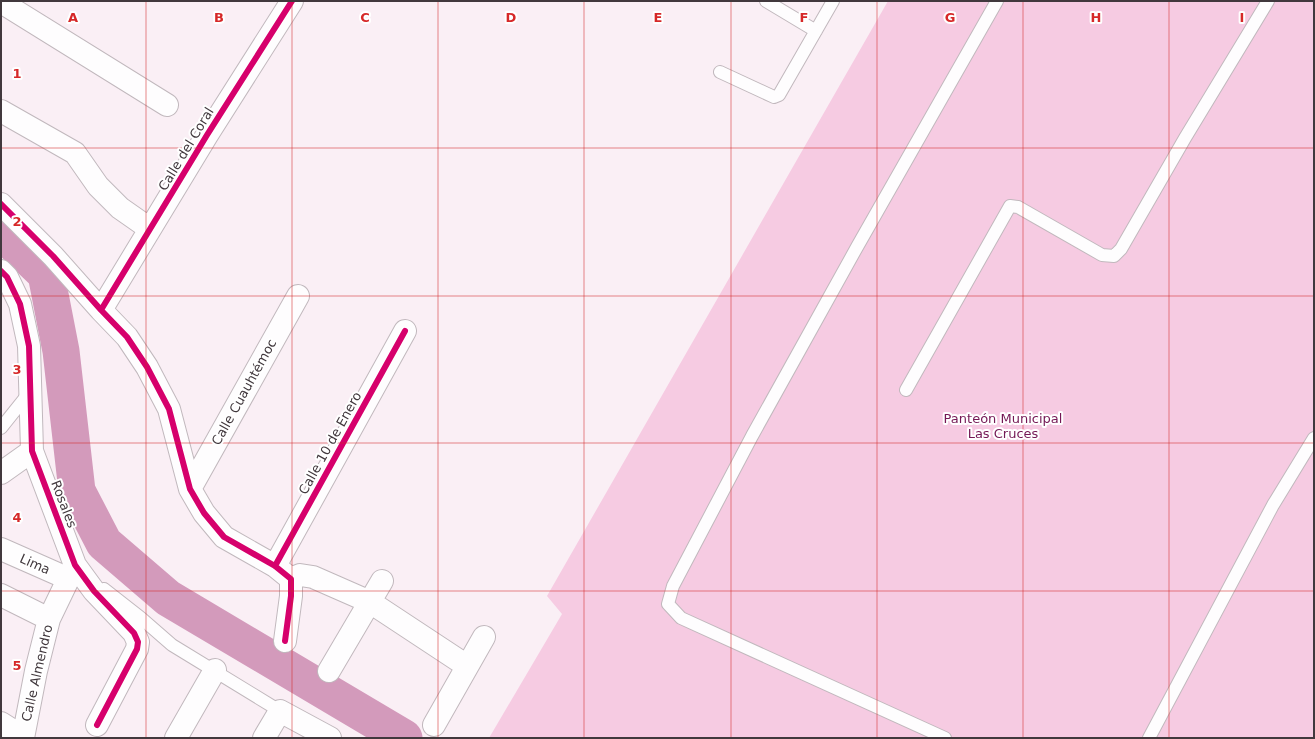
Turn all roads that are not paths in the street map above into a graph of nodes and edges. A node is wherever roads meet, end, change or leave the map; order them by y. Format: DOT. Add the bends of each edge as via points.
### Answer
graph roads {
  1 [pos="292,1"];
  2 [pos="766,1"];
  3 [pos="833,1"];
  4 [pos="997,1"];
  5 [pos="1268,1"];
  6 [pos="1,2"];
  7 [pos="816,31"];
  8 [pos="720,72"];
  9 [pos="167,105"];
  10 [pos="1,111"];
  11 [pos="1,204"];
  12 [pos="150,229"];
  13 [pos="1,271"];
  14 [pos="298,296"];
  15 [pos="101,310"];
  16 [pos="405,331"];
  17 [pos="906,390"];
  18 [pos="30,392"];
  19 [pos="1,428"];
  20 [pos="1314,438"];
  21 [pos="32,451"];
  22 [pos="1,473"];
  23 [pos="190,489"];
  24 [pos="1,549"];
  25 [pos="72,572"];
  26 [pos="283,573"];
  27 [pos="382,582"];
  28 [pos="1,595"];
  29 [pos="370,602"];
  30 [pos="49,620"];
  31 [pos="484,637"];
  32 [pos="285,641"];
  33 [pos="467,666"];
  34 [pos="215,670"];
  35 [pos="329,671"];
  36 [pos="280,711"];
  37 [pos="1,723"];
  38 [pos="97,725"];
  39 [pos="434,725"];
  40 [pos="23,737"];
  41 [pos="176,738"];
  42 [pos="264,738"];
  43 [pos="330,738"];
  44 [pos="945,738"];
  45 [pos="1149,738"];
  1 -- 12 [label="street, Calle del Coral"];
  2 -- 7 [label="lane"];
  3 -- 7 [label="lane"];
  4 -- 44 [label="lane" via="752,436 673,586 668,604 681,618"];
  5 -- 17 [label="lane" via="1118,252 1114,256 1102,255 1018,206 1010,206"];
  6 -- 9 [label="street"];
  7 -- 8 [label="lane" via="779,94 774,97"];
  10 -- 12 [label="street" via="75,153 98,186 120,208"];
  11 -- 15 [label="street" via="53,256"];
  12 -- 15 [label="street, Calle del Coral"];
  13 -- 18 [label="street, Rosales" via="7,277 20,304 29,346"];
  14 -- 23 [label="street, Calle Cuauhtémoc"];
  15 -- 23 [label="street" via="127,336 148,367 169,409"];
  16 -- 26 [label="street, Calle 10 de Enero"];
  18 -- 19 [label="lane"];
  18 -- 21 [label="street, Rosales"];
  20 -- 45 [label="lane" via="1273,505"];
  21 -- 22 [label="street"];
  21 -- 25 [label="street, Rosales"];
  23 -- 26 [label="street" via="204,513 224,537"];
  24 -- 25 [label="street, Lima"];
  25 -- 30 [label="street, Calle Almendro"];
  25 -- 34 [label="lane" via="141,618 172,645"];
  25 -- 38 [label="street" via="134,633 138,642 137,649"];
  26 -- 29 [label="street" via="313,577"];
  26 -- 32 [label="street" via="291,596"];
  27 -- 29 [label="street"];
  28 -- 30 [label="street"];
  29 -- 33 [label="street"];
  29 -- 35 [label="street"];
  30 -- 40 [label="street, Calle Almendro"];
  31 -- 33 [label="street"];
  33 -- 39 [label="street"];
  34 -- 36 [label="lane"];
  34 -- 41 [label="street"];
  36 -- 42 [label="street"];
  36 -- 43 [label="street"];
  37 -- 40 [label="street"];
}
